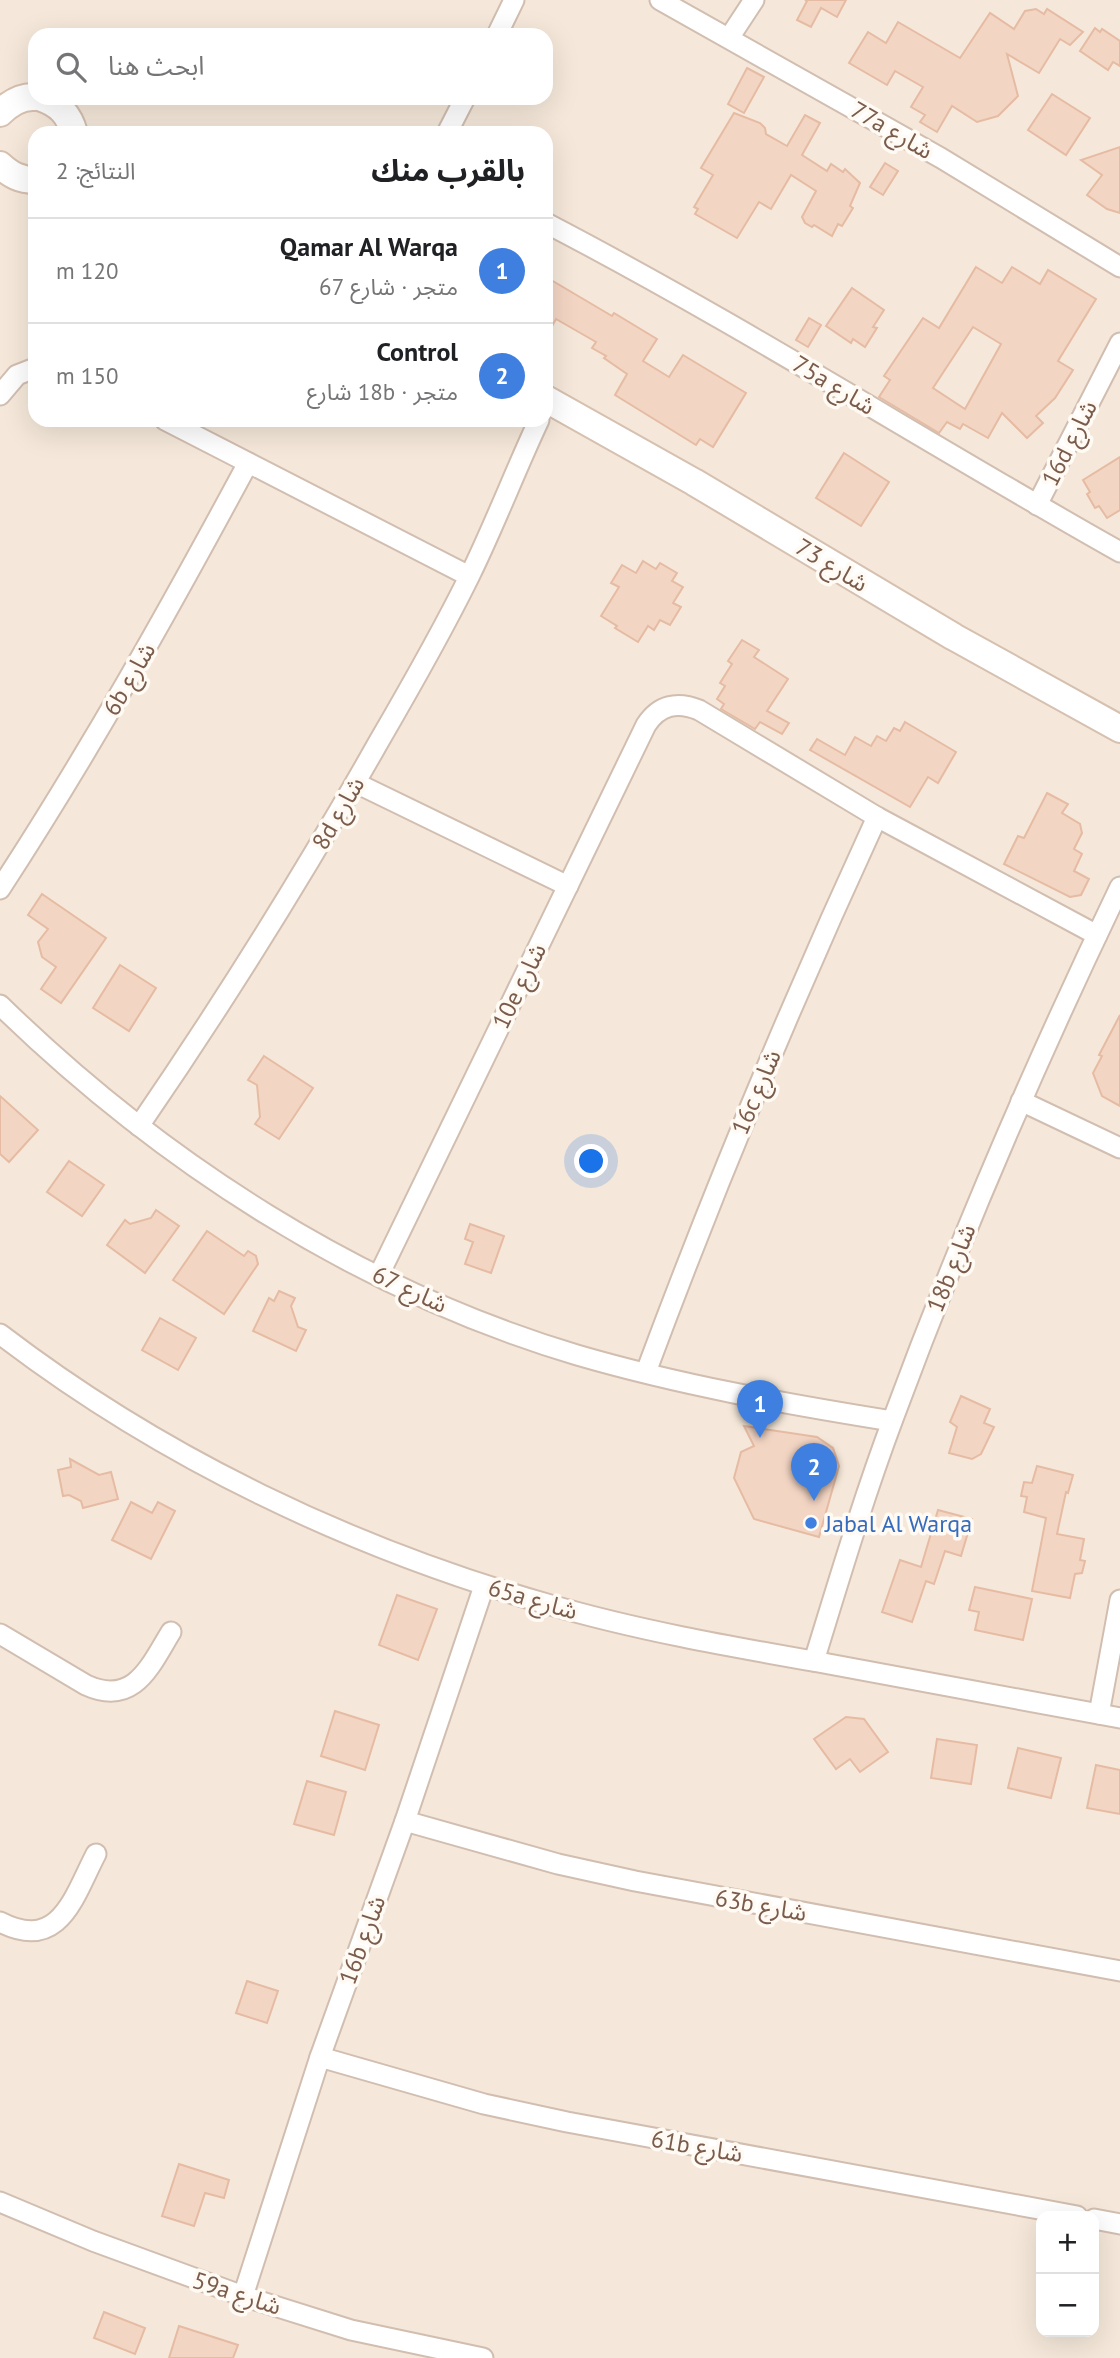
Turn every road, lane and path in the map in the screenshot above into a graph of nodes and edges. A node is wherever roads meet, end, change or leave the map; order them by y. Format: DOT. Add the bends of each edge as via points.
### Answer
graph roads {
  1 [pos="514,0"];
  2 [pos="660,0"];
  3 [pos="754,0"];
  4 [pos="500,28"];
  5 [pos="729,38"];
  6 [pos="57,105"];
  7 [pos="461,105"];
  8 [pos="72,126"];
  9 [pos="451,126"];
  10 [pos="0,165"];
  11 [pos="28,180"];
  12 [pos="553,227"];
  13 [pos="1120,267"];
  14 [pos="1120,344"];
  15 [pos="28,371"];
  16 [pos="0,394"];
  17 [pos="553,409"];
  18 [pos="178,427"];
  19 [pos="541,427"];
  20 [pos="248,463"];
  21 [pos="1037,505"];
  22 [pos="1120,552"];
  23 [pos="469,576"];
  24 [pos="1120,729"];
  25 [pos="356,783"];
  26 [pos="877,817"];
  27 [pos="568,886"];
  28 [pos="1120,887"];
  29 [pos="0,889"];
  30 [pos="1097,935"];
  31 [pos="0,1005"];
  32 [pos="1021,1101"];
  33 [pos="139,1126"];
  34 [pos="1120,1148"];
  35 [pos="379,1275"];
  36 [pos="0,1334"];
  37 [pos="646,1373"];
  38 [pos="892,1421"];
  39 [pos="484,1586"];
  40 [pos="1120,1600"];
  41 [pos="171,1632"];
  42 [pos="0,1634"];
  43 [pos="814,1661"];
  44 [pos="1099,1714"];
  45 [pos="1120,1718"];
  46 [pos="405,1821"];
  47 [pos="96,1854"];
  48 [pos="0,1922"];
  49 [pos="1120,1971"];
  50 [pos="320,2057"];
  51 [pos="0,2202"];
  52 [pos="1050,2211"];
  53 [pos="1099,2220"];
  54 [pos="1120,2224"];
  55 [pos="243,2296"];
  56 [pos="483,2358"];
  1 -- 4 [label="street"];
  2 -- 5 [label="street, 77a شارع"];
  3 -- 5 [label="street"];
  5 -- 13 [label="street, 77a شارع"];
  6 -- 8 [label="street"];
  7 -- 9 [label="street"];
  10 -- 11 [label="street"];
  12 -- 21 [label="street, 75a شارع" via="747,333"];
  14 -- 21 [label="street, 16d شارع"];
  15 -- 16 [label="street" via="17,375"];
  17 -- 24 [label="street, شارع 73" via="694,482 942,631"];
  18 -- 20 [label="street"];
  19 -- 23 [label="street, 8d شارع" via="528,464 512,486"];
  20 -- 23 [label="street"];
  20 -- 29 [label="street, 6b شارع" via="153,636"];
  21 -- 22 [label="street, 75a شارع"];
  23 -- 25 [label="street, 8d شارع"];
  25 -- 27 [label="street"];
  25 -- 33 [label="street, 8d شارع" via="253,956"];
  26 -- 27 [label="street, 10e شارع" via="699,710 669,706 659,709 646,725"];
  26 -- 30 [label="street"];
  26 -- 37 [label="street, 16c شارع" via="759,1083"];
  27 -- 35 [label="street, 10e شارع"];
  28 -- 30 [label="street, 18b شارع"];
  30 -- 32 [label="street, 18b شارع"];
  31 -- 33 [label="street, شارع 67"];
  32 -- 34 [label="street"];
  32 -- 38 [label="street, 18b شارع"];
  33 -- 35 [label="street, شارع 67" via="255,1208"];
  35 -- 37 [label="street, شارع 67" via="510,1332"];
  36 -- 39 [label="street, 65a شارع" via="123,1418 248,1488 395,1554"];
  37 -- 38 [label="street, شارع 67"];
  38 -- 43 [label="street, 18b شارع"];
  39 -- 43 [label="street, 65a شارع" via="614,1622"];
  39 -- 46 [label="street, 16b شارع"];
  40 -- 44 [label="street"];
  41 -- 42 [label="street" via="138,1682 112,1692 86,1685"];
  43 -- 44 [label="street, 65a شارع"];
  44 -- 45 [label="street, 65a شارع"];
  46 -- 49 [label="street, 63b شارع" via="635,1881"];
  46 -- 50 [label="street, 16b شارع"];
  47 -- 48 [label="street" via="59,1921 35,1932 22,1932"];
  50 -- 52 [label="street, 61b شارع" via="567,2122"];
  50 -- 55 [label="street, 16b شارع"];
  51 -- 55 [label="street, 59a شارع"];
  53 -- 54 [label="street"];
  55 -- 56 [label="street, 59a شارع" via="351,2330"];
}
